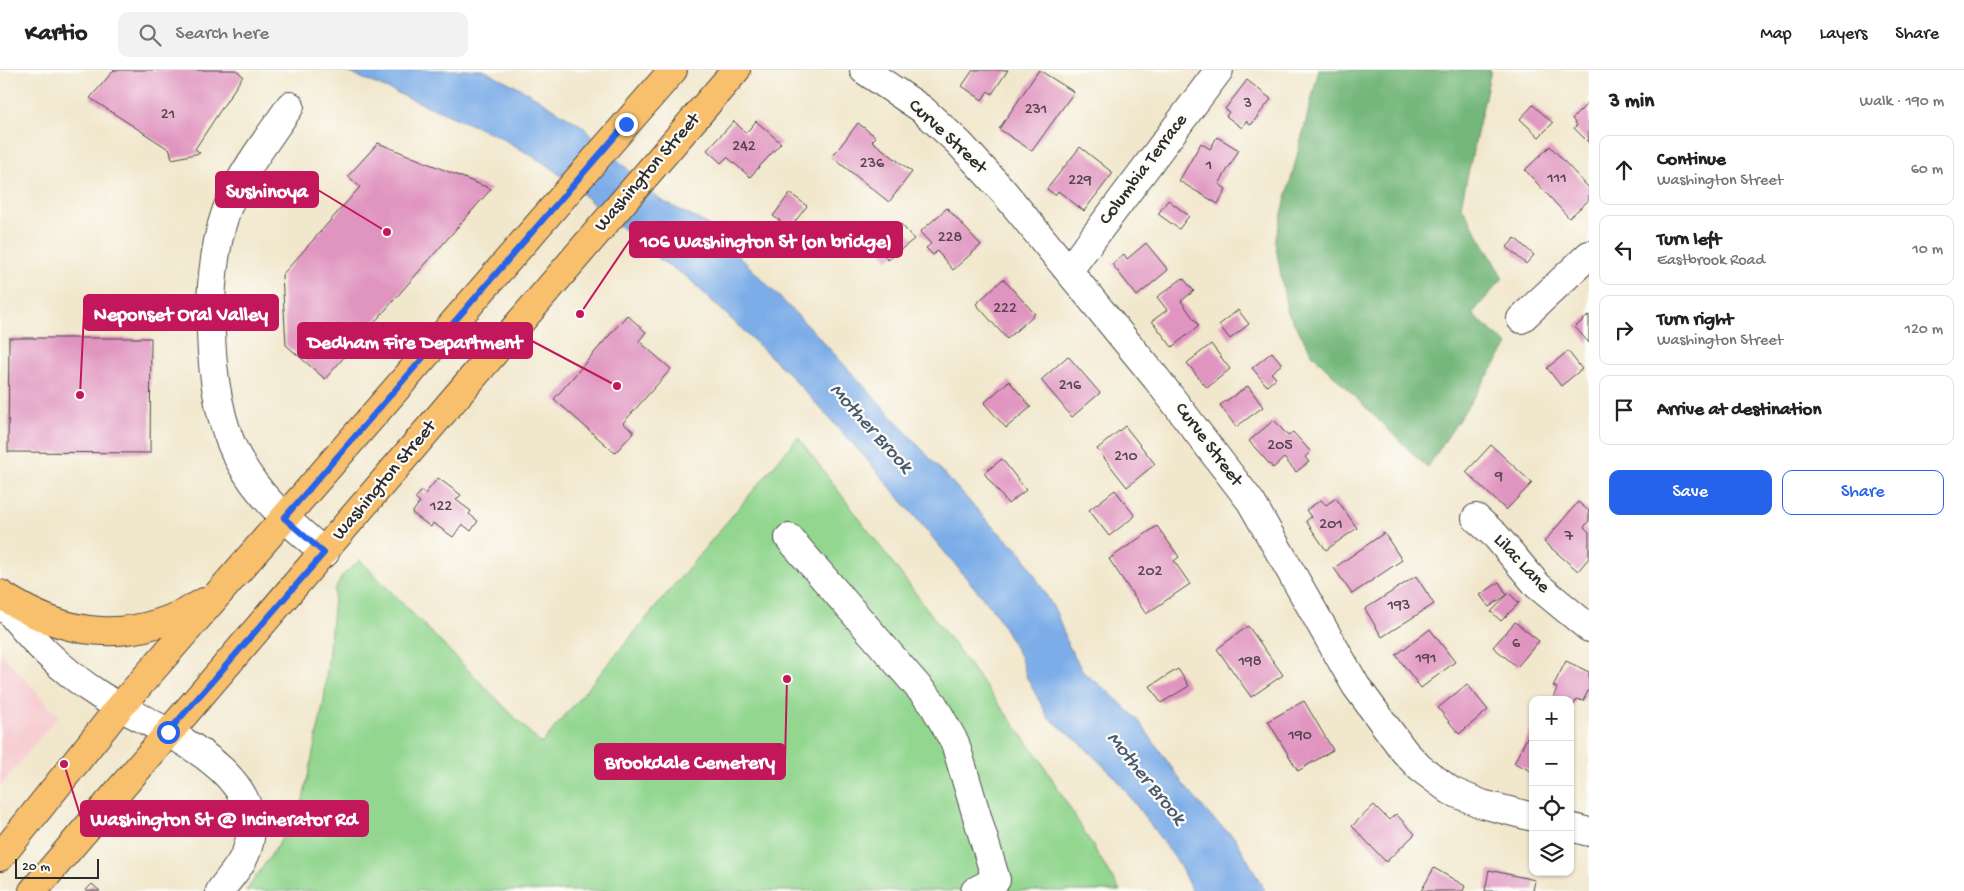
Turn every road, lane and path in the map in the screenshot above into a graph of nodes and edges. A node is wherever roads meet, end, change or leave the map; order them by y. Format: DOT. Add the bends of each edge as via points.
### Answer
graph roads {
  1 [pos="673,70"];
  2 [pos="736,70"];
  3 [pos="864,70"];
  4 [pos="1219,70"];
  5 [pos="290,106"];
  6 [pos="1589,255"];
  7 [pos="1069,270"];
  8 [pos="1521,319"];
  9 [pos="284,518"];
  10 [pos="1476,518"];
  11 [pos="789,538"];
  12 [pos="324,553"];
  13 [pos="0,594"];
  14 [pos="216,594"];
  15 [pos="0,598"];
  16 [pos="1589,628"];
  17 [pos="120,707"];
  18 [pos="168,732"];
  19 [pos="1529,816"];
  20 [pos="1574,828"];
  21 [pos="1589,832"];
  22 [pos="0,857"];
  23 [pos="992,887"];
  24 [pos="33,891"];
  25 [pos="220,891"];
  1 -- 9 [label="main road"];
  2 -- 12 [label="main road, Washington Street"];
  3 -- 7 [label="street, Curve Street" via="922,110 958,142"];
  4 -- 7 [label="street, Columbia Terrace"];
  5 -- 9 [label="street" via="230,200 218,238 212,298 215,381 222,420 234,452 248,475"];
  6 -- 8 [label="street"];
  7 -- 19 [label="street, Curve Street" via="1251,502 1356,686 1404,751 1420,768 1451,791 1482,804"];
  9 -- 12 [label="street"];
  9 -- 14 [label="main road"];
  10 -- 16 [label="street, Lilac Lane" via="1496,536 1538,586"];
  11 -- 23 [label="street" via="933,704 955,743"];
  12 -- 18 [label="main road, Washington Street"];
  13 -- 14 [label="main road" via="27,611 59,624 115,632 155,625"];
  14 -- 17 [label="main road"];
  15 -- 17 [label="street" via="23,628 66,670"];
  17 -- 18 [label="street"];
  17 -- 22 [label="main road"];
  18 -- 24 [label="main road, Washington Street"];
  18 -- 25 [label="street" via="193,746 223,771 247,805 251,828 247,850"];
  20 -- 21 [label="street"];
}
